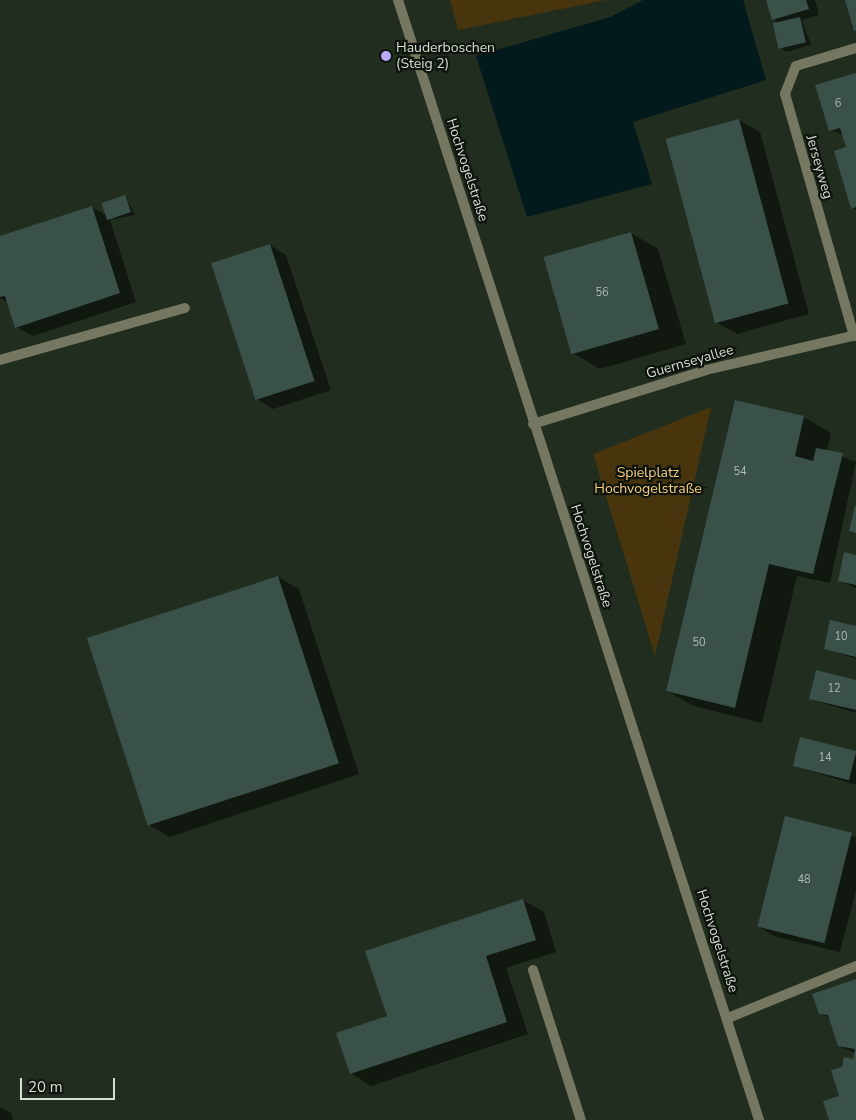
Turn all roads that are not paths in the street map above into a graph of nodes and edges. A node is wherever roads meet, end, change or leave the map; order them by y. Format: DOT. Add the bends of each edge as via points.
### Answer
graph roads {
  1 [pos="398,0"];
  2 [pos="856,48"];
  3 [pos="184,308"];
  4 [pos="855,336"];
  5 [pos="0,360"];
  6 [pos="534,424"];
  7 [pos="856,966"];
  8 [pos="533,970"];
  9 [pos="728,1018"];
  10 [pos="581,1120"];
  11 [pos="759,1120"];
  1 -- 6 [label="street, Hochvogelstraße"];
  2 -- 4 [label="street, Jerseyweg" via="796,66 784,94"];
  3 -- 5 [label="street"];
  4 -- 6 [label="street, Guernseyallee" via="706,370"];
  6 -- 9 [label="street, Hochvogelstraße"];
  7 -- 9 [label="street"];
  8 -- 10 [label="street"];
  9 -- 11 [label="street, Hochvogelstraße"];
}
